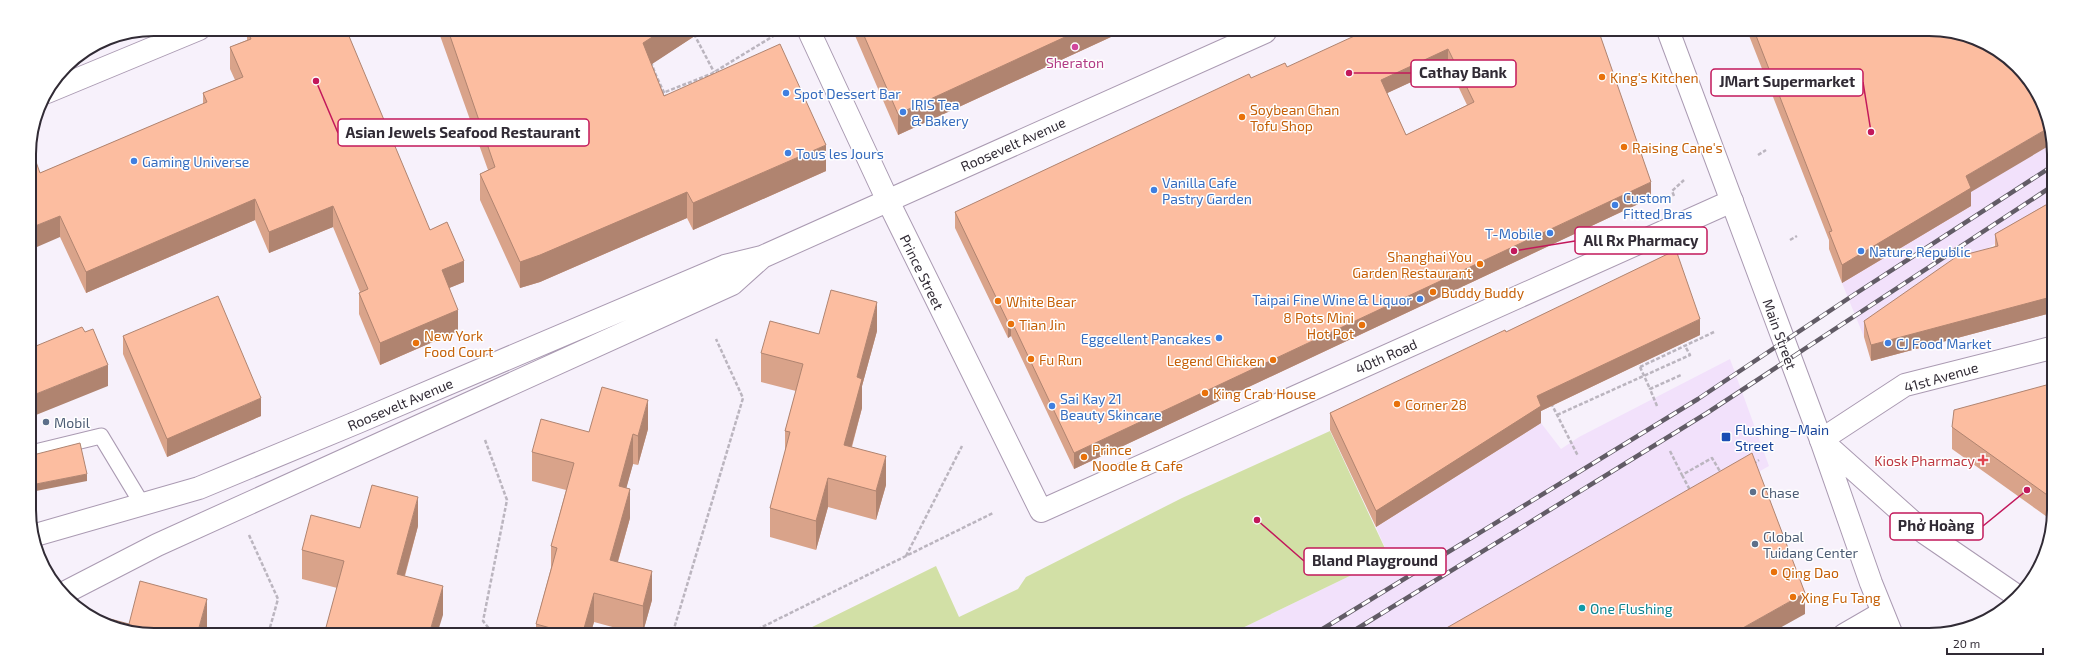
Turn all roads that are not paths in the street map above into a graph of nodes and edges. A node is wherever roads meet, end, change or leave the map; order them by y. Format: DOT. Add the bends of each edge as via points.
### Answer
graph roads {
  1 [pos="182,36"];
  2 [pos="811,36"];
  3 [pos="1256,36"];
  4 [pos="1670,36"];
  5 [pos="56,88"];
  6 [pos="888,201"];
  7 [pos="1732,201"];
  8 [pos="762,258"];
  9 [pos="2047,349"];
  10 [pos="1821,440"];
  11 [pos="36,452"];
  12 [pos="142,504"];
  13 [pos="1041,511"];
  14 [pos="38,534"];
  15 [pos="69,591"];
  16 [pos="2013,593"];
  17 [pos="1882,613"];
  18 [pos="1855,628"];
  19 [pos="1889,628"];
  1 -- 5 [label="main road"];
  2 -- 6 [label="main road, Prince Street"];
  3 -- 6 [label="main road, Roosevelt Avenue"];
  4 -- 7 [label="main road, Main Street"];
  6 -- 8 [label="main road, Roosevelt Avenue"];
  6 -- 13 [label="main road, Prince Street"];
  7 -- 10 [label="main road, Main Street"];
  7 -- 13 [label="main road, 40th Road"];
  8 -- 12 [label="main road, Roosevelt Avenue" via="725,266 199,488"];
  8 -- 15 [label="main road, Roosevelt Avenue" via="732,284 157,545"];
  9 -- 10 [label="main road, 41st Avenue" via="1905,385"];
  10 -- 16 [label="main road" via="1925,532"];
  10 -- 17 [label="main road, Main Street"];
  11 -- 12 [label="lane" via="101,436"];
  12 -- 14 [label="main road, Roosevelt Avenue"];
  17 -- 18 [label="main road"];
  17 -- 19 [label="main road, Main Street"];
}
